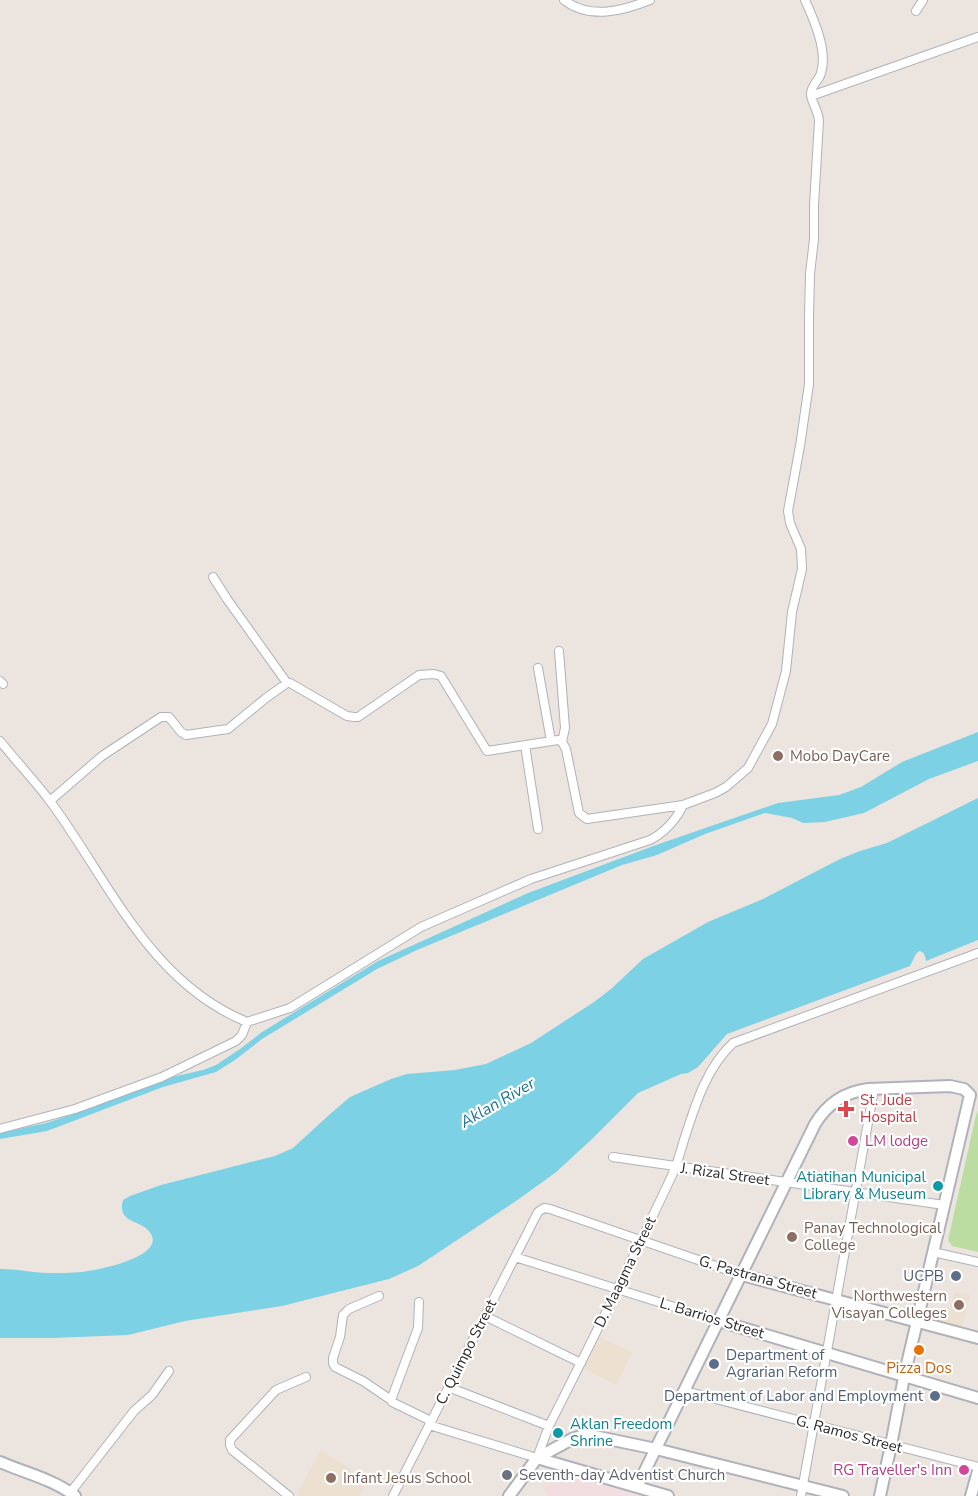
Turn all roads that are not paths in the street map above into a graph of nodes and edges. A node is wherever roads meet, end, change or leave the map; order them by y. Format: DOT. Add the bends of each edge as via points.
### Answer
graph roads {
  1 [pos="564,0"];
  2 [pos="650,0"];
  3 [pos="805,0"];
  4 [pos="923,0"];
  5 [pos="916,11"];
  6 [pos="978,37"];
  7 [pos="811,96"];
  8 [pos="213,577"];
  9 [pos="559,651"];
  10 [pos="538,668"];
  11 [pos="287,683"];
  12 [pos="0,741"];
  13 [pos="551,741"];
  14 [pos="562,742"];
  15 [pos="525,746"];
  16 [pos="50,801"];
  17 [pos="683,805"];
  18 [pos="538,829"];
  19 [pos="978,953"];
  20 [pos="247,1022"];
  21 [pos="874,1089"];
  22 [pos="972,1098"];
  23 [pos="0,1129"];
  24 [pos="613,1157"];
  25 [pos="676,1167"];
  26 [pos="786,1183"];
  27 [pos="855,1193"];
  28 [pos="944,1205"];
  29 [pos="541,1209"];
  30 [pos="641,1241"];
  31 [pos="933,1252"];
  32 [pos="515,1257"];
  33 [pos="978,1262"];
  34 [pos="742,1275"];
  35 [pos="617,1289"];
  36 [pos="379,1296"];
  37 [pos="836,1300"];
  38 [pos="419,1302"];
  39 [pos="485,1316"];
  40 [pos="719,1321"];
  41 [pos="917,1321"];
  42 [pos="978,1338"];
  43 [pos="827,1354"];
  44 [pos="581,1363"];
  45 [pos="169,1371"];
  46 [pos="306,1377"];
  47 [pos="904,1377"];
  48 [pos="448,1387"];
  49 [pos="685,1391"];
  50 [pos="978,1398"];
  51 [pos="391,1400"];
  52 [pos="430,1423"];
  53 [pos="814,1425"];
  54 [pos="549,1426"];
  55 [pos="891,1445"];
  56 [pos="656,1449"];
  57 [pos="537,1458"];
  58 [pos="1,1464"];
  59 [pos="978,1469"];
  60 [pos="637,1487"];
  61 [pos="802,1491"];
  62 [pos="73,1494"];
  63 [pos="289,1496"];
  64 [pos="393,1496"];
  65 [pos="508,1496"];
  66 [pos="668,1496"];
  67 [pos="843,1496"];
  68 [pos="880,1496"];
  69 [pos="971,1496"];
  1 -- 2 [label="street" via="583,11 625,10"];
  3 -- 7 [label="street" via="822,54 822,72"];
  4 -- 5 [label="street"];
  6 -- 7 [label="street"];
  7 -- 17 [label="street" via="819,121 810,274 809,384 788,510 801,549 802,568 792,612 786,671 772,724 748,768 715,794"];
  8 -- 11 [label="street"];
  9 -- 14 [label="street"];
  10 -- 13 [label="street"];
  11 -- 15 [label="street" via="347,716 358,717 419,675 434,674 446,682 487,751"];
  11 -- 16 [label="street" via="225,731 184,735 170,717 161,717 102,756"];
  12 -- 16 [label="street"];
  13 -- 14 [label="street"];
  13 -- 15 [label="street"];
  14 -- 17 [label="street" via="579,813 584,818"];
  15 -- 18 [label="street"];
  16 -- 20 [label="street" via="146,944 182,981 213,1005"];
  17 -- 20 [label="street" via="679,814 650,840 531,879 421,927 290,1008"];
  19 -- 25 [label="street, D. Maagma Street" via="733,1043 715,1063 694,1107"];
  20 -- 23 [label="street" via="236,1041 162,1077"];
  21 -- 22 [label="street" via="950,1086 964,1089"];
  21 -- 26 [label="street" via="844,1096 823,1112"];
  21 -- 27 [label="street"];
  22 -- 28 [label="street"];
  24 -- 25 [label="street, J. Rizal Street"];
  25 -- 26 [label="street, J. Rizal Street"];
  25 -- 30 [label="street, D. Maagma Street"];
  26 -- 27 [label="street, J. Rizal Street"];
  26 -- 34 [label="street"];
  27 -- 28 [label="street, J. Rizal Street"];
  27 -- 37 [label="street"];
  28 -- 31 [label="street"];
  29 -- 30 [label="street, G. Pastrana Street"];
  29 -- 32 [label="street, C. Quimpo Street"];
  30 -- 34 [label="street, G. Pastrana Street"];
  30 -- 35 [label="street, D. Maagma Street"];
  31 -- 33 [label="street"];
  31 -- 41 [label="street"];
  32 -- 35 [label="street, L. Barrios Street"];
  32 -- 39 [label="street, C. Quimpo Street"];
  34 -- 37 [label="street, G. Pastrana Street"];
  34 -- 40 [label="street"];
  35 -- 40 [label="street, L. Barrios Street"];
  35 -- 44 [label="street, D. Maagma Street"];
  36 -- 51 [label="street" via="343,1315 333,1363"];
  37 -- 41 [label="street, G. Pastrana Street"];
  37 -- 43 [label="street"];
  38 -- 51 [label="street" via="418,1328"];
  39 -- 44 [label="street"];
  39 -- 48 [label="street, C. Quimpo Street"];
  40 -- 43 [label="street, L. Barrios Street"];
  40 -- 49 [label="street"];
  41 -- 42 [label="street, G. Pastrana Street"];
  41 -- 47 [label="street"];
  43 -- 47 [label="street, L. Barrios Street"];
  43 -- 53 [label="street"];
  44 -- 54 [label="street, D. Maagma Street"];
  45 -- 62 [label="street"];
  46 -- 63 [label="street" via="276,1390 230,1440 232,1450"];
  47 -- 50 [label="street, L. Barrios Street"];
  47 -- 55 [label="street"];
  48 -- 52 [label="street, C. Quimpo Street"];
  48 -- 54 [label="street"];
  49 -- 53 [label="street, G. Ramos Street"];
  49 -- 56 [label="street"];
  51 -- 52 [label="street"];
  52 -- 57 [label="street"];
  52 -- 64 [label="street, C. Quimpo Street"];
  53 -- 55 [label="street, G. Ramos Street"];
  53 -- 61 [label="street"];
  54 -- 57 [label="street, D. Maagma Street"];
  55 -- 59 [label="street, G. Ramos Street"];
  55 -- 68 [label="street"];
  56 -- 57 [label="street" via="581,1436"];
  56 -- 60 [label="street"];
  56 -- 61 [label="street"];
  57 -- 60 [label="street"];
  57 -- 65 [label="street, D. Maagma Street"];
  58 -- 62 [label="street"];
  59 -- 69 [label="street"];
  60 -- 66 [label="street"];
  61 -- 67 [label="street"];
}
